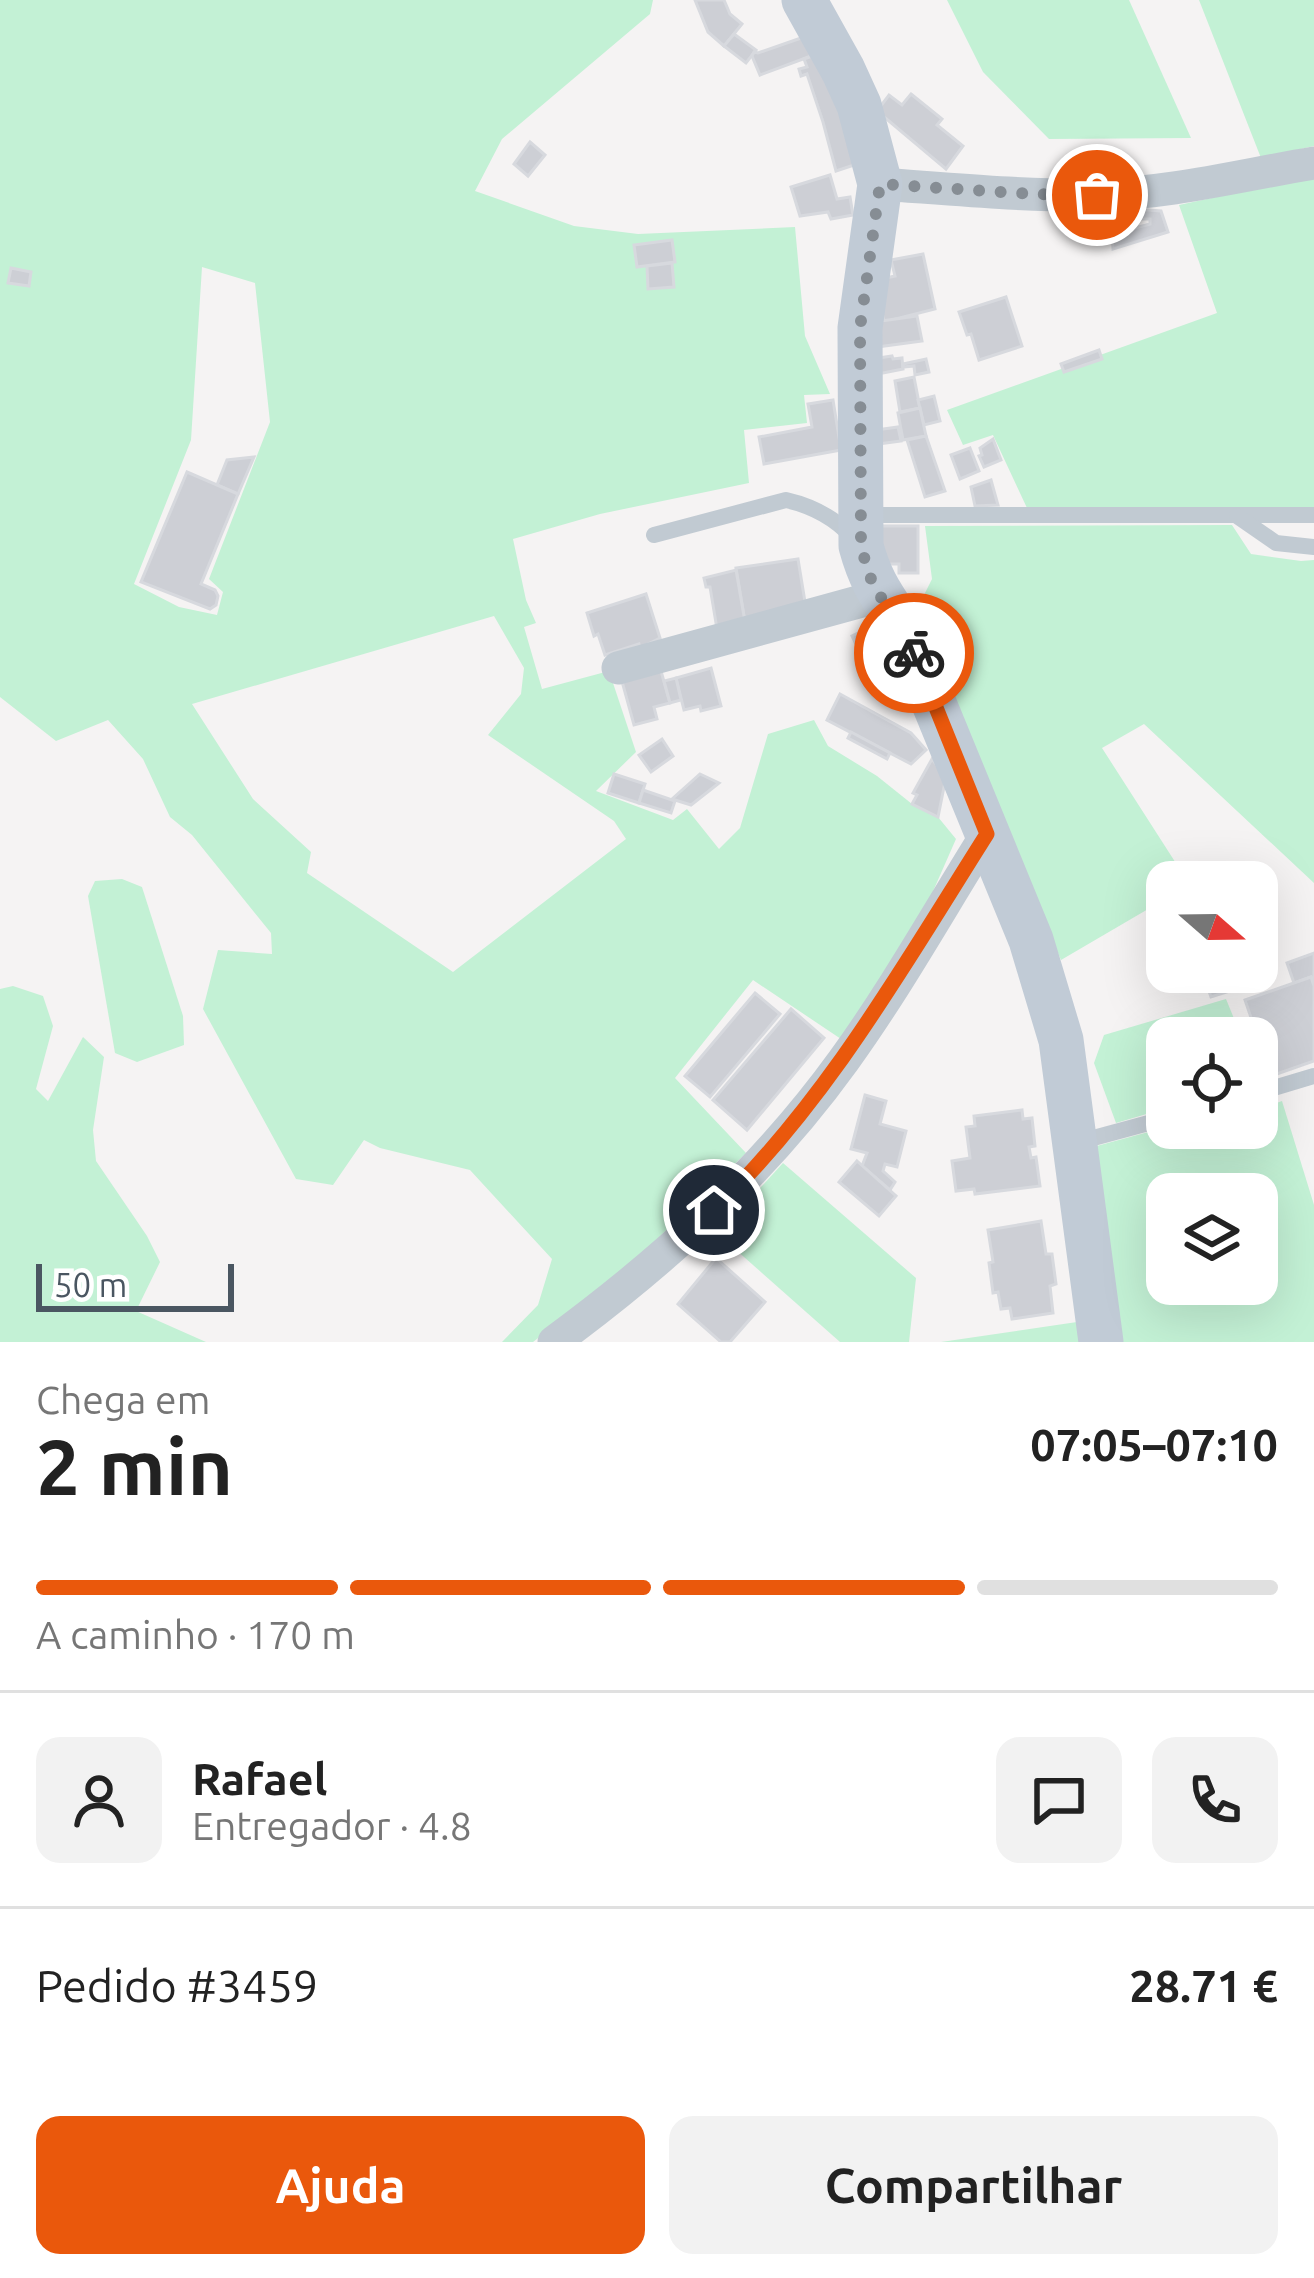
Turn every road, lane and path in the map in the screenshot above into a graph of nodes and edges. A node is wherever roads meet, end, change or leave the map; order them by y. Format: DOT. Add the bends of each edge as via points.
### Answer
graph roads {
  1 [pos="804,0"];
  2 [pos="1314,163"];
  3 [pos="880,184"];
  4 [pos="1237,515"];
  5 [pos="1314,515"];
  6 [pos="861,531"];
  7 [pos="654,536"];
  8 [pos="1314,547"];
  9 [pos="880,596"];
  10 [pos="618,668"];
  11 [pos="987,834"];
  12 [pos="1314,1076"];
  13 [pos="1278,1087"];
  14 [pos="1146,1124"];
  15 [pos="1075,1144"];
  16 [pos="554,1342"];
  17 [pos="1101,1342"];
  1 -- 3 [label="main road" via="859,105"];
  2 -- 3 [label="street" via="1097,195"];
  3 -- 6 [label="main road" via="860,328"];
  4 -- 5 [label="lane"];
  4 -- 6 [label="lane"];
  4 -- 8 [label="lane" via="1276,544"];
  6 -- 7 [label="lane" via="786,500"];
  6 -- 9 [label="main road"];
  9 -- 10 [label="street"];
  9 -- 11 [label="main road" via="903,628"];
  11 -- 15 [label="main road" via="1054,1012"];
  11 -- 16 [label="street" via="844,1060 786,1133 687,1237"];
  12 -- 13 [label="lane"];
  14 -- 15 [label="lane"];
  15 -- 17 [label="main road"];
}
